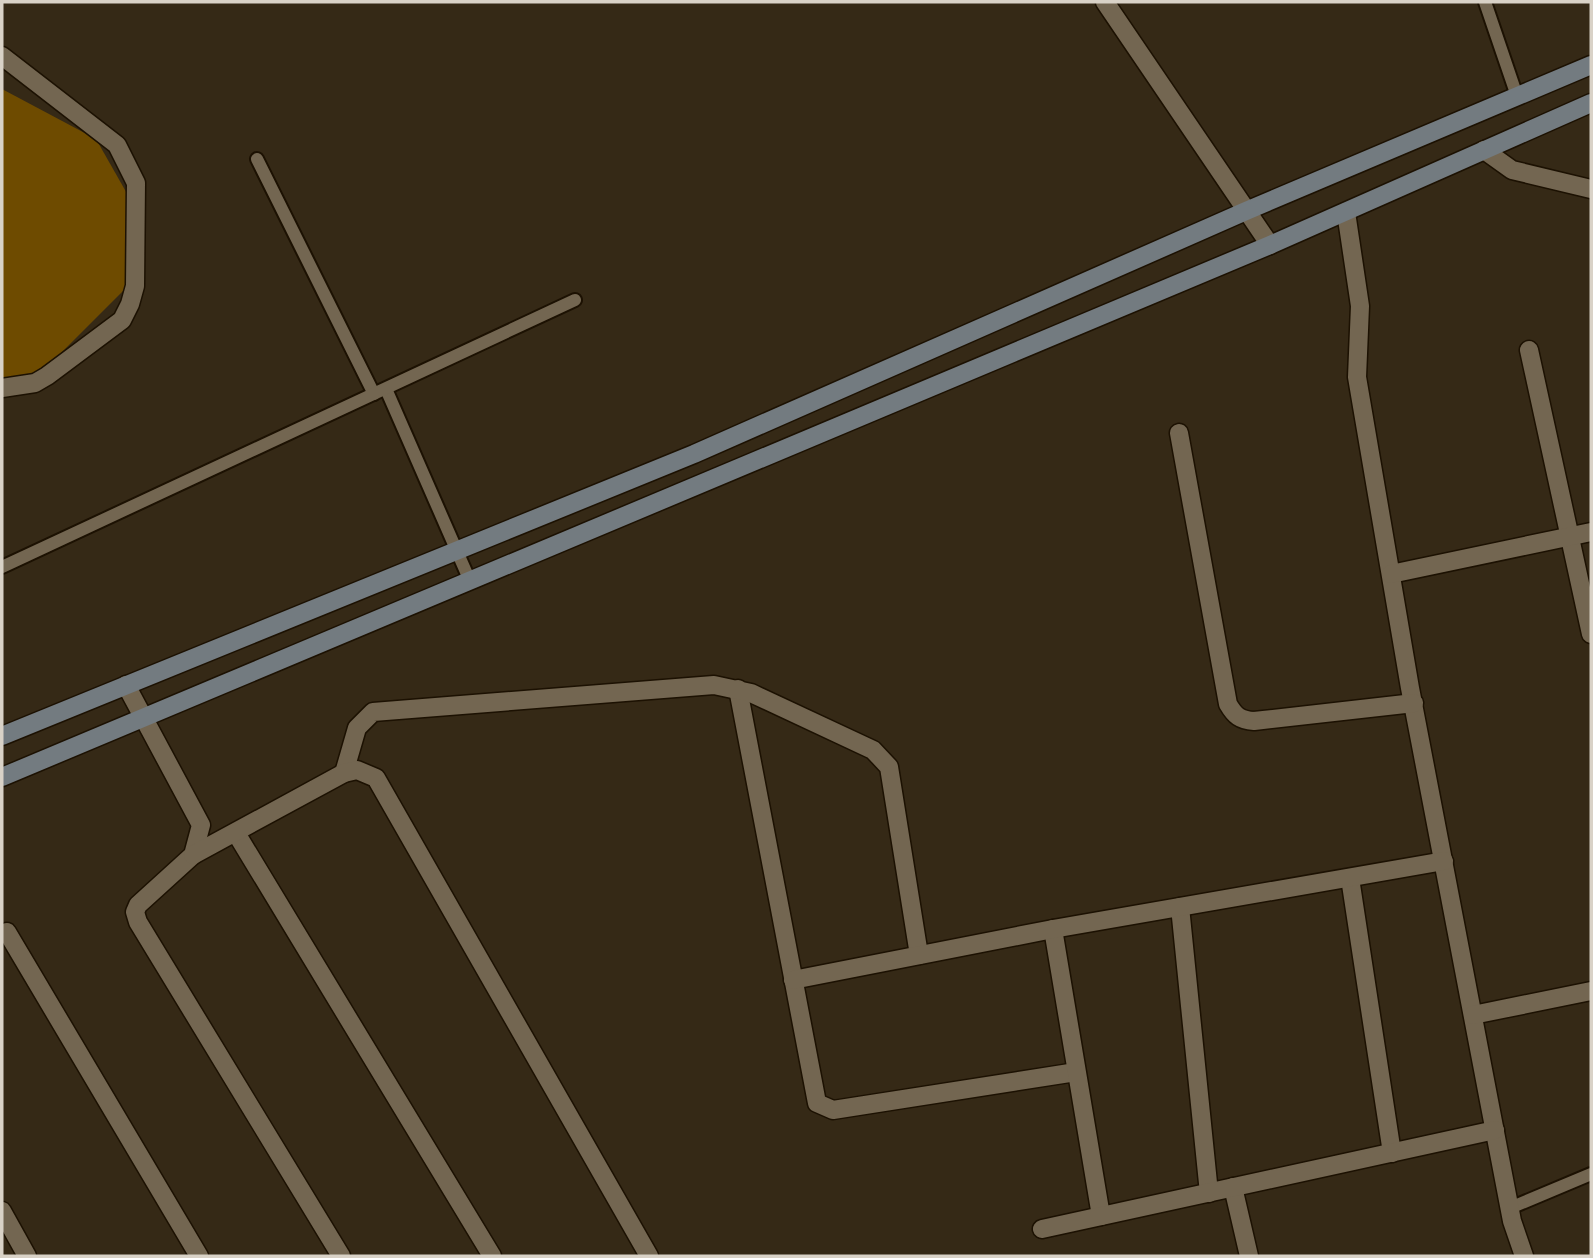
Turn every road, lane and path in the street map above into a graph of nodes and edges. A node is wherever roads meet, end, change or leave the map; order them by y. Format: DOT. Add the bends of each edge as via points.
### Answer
graph roads {
  1 [pos="1105,2"];
  2 [pos="1485,2"];
  3 [pos="2,56"];
  4 [pos="1591,65"];
  5 [pos="1517,96"];
  6 [pos="1591,103"];
  7 [pos="1484,150"];
  8 [pos="257,159"];
  9 [pos="1591,188"];
  10 [pos="1246,211"];
  11 [pos="1346,212"];
  12 [pos="1270,246"];
  13 [pos="575,300"];
  14 [pos="1529,350"];
  15 [pos="2,388"];
  16 [pos="380,391"];
  17 [pos="1179,433"];
  18 [pos="1591,532"];
  19 [pos="1570,536"];
  20 [pos="457,550"];
  21 [pos="2,567"];
  22 [pos="1391,574"];
  23 [pos="470,581"];
  24 [pos="1591,634"];
  25 [pos="126,685"];
  26 [pos="738,689"];
  27 [pos="1414,703"];
  28 [pos="141,719"];
  29 [pos="2,736"];
  30 [pos="344,774"];
  31 [pos="2,777"];
  32 [pos="236,833"];
  33 [pos="193,855"];
  34 [pos="1444,861"];
  35 [pos="1350,877"];
  36 [pos="1180,907"];
  37 [pos="1052,929"];
  38 [pos="7,932"];
  39 [pos="919,955"];
  40 [pos="793,980"];
  41 [pos="1591,991"];
  42 [pos="1473,1015"];
  43 [pos="1076,1072"];
  44 [pos="1495,1130"];
  45 [pos="1392,1153"];
  46 [pos="1591,1174"];
  47 [pos="1233,1187"];
  48 [pos="1209,1193"];
  49 [pos="1510,1208"];
  50 [pos="2,1211"];
  51 [pos="1101,1216"];
  52 [pos="1042,1229"];
  53 [pos="27,1256"];
  54 [pos="199,1256"];
  55 [pos="341,1256"];
  56 [pos="492,1256"];
  57 [pos="649,1256"];
  58 [pos="1249,1256"];
  59 [pos="1524,1256"];
  1 -- 10 [label="street"];
  2 -- 5 [label="lane"];
  3 -- 15 [label="street" via="117,145 136,183 138,204 135,286 122,320 35,383"];
  4 -- 5 [label="main road"];
  5 -- 10 [label="main road"];
  6 -- 7 [label="main road"];
  7 -- 9 [label="street" via="1512,170"];
  7 -- 11 [label="main road"];
  8 -- 16 [label="lane"];
  10 -- 12 [label="street"];
  10 -- 20 [label="main road" via="694,454"];
  11 -- 12 [label="main road"];
  11 -- 22 [label="street" via="1360,306 1357,377"];
  12 -- 23 [label="main road"];
  13 -- 16 [label="lane"];
  14 -- 19 [label="street"];
  16 -- 20 [label="lane"];
  16 -- 21 [label="lane"];
  17 -- 27 [label="street" via="1228,704 1234,715 1254,721"];
  18 -- 19 [label="street"];
  19 -- 22 [label="street"];
  19 -- 24 [label="street"];
  20 -- 23 [label="lane"];
  20 -- 25 [label="main road"];
  22 -- 27 [label="street"];
  23 -- 28 [label="main road"];
  25 -- 28 [label="street"];
  25 -- 29 [label="main road"];
  26 -- 30 [label="street" via="714,685 373,712 358,728"];
  26 -- 39 [label="street" via="873,750 889,767"];
  26 -- 40 [label="street"];
  27 -- 34 [label="street"];
  28 -- 31 [label="main road"];
  28 -- 33 [label="street" via="201,825"];
  30 -- 32 [label="street"];
  30 -- 57 [label="street" via="357,770 376,778"];
  32 -- 33 [label="street"];
  32 -- 56 [label="street"];
  33 -- 55 [label="street" via="138,905 138,922"];
  34 -- 35 [label="street"];
  34 -- 42 [label="street"];
  35 -- 36 [label="street"];
  35 -- 45 [label="street"];
  36 -- 37 [label="street"];
  36 -- 48 [label="street"];
  37 -- 39 [label="street"];
  37 -- 43 [label="street"];
  38 -- 54 [label="street"];
  39 -- 40 [label="street"];
  40 -- 43 [label="street" via="813,1094 824,1108"];
  41 -- 42 [label="street"];
  42 -- 44 [label="street"];
  43 -- 51 [label="street"];
  44 -- 45 [label="street"];
  44 -- 49 [label="street"];
  45 -- 47 [label="street"];
  46 -- 49 [label="lane"];
  47 -- 48 [label="street"];
  47 -- 58 [label="street"];
  48 -- 51 [label="street"];
  49 -- 59 [label="street"];
  50 -- 53 [label="street"];
  51 -- 52 [label="street"];
}
